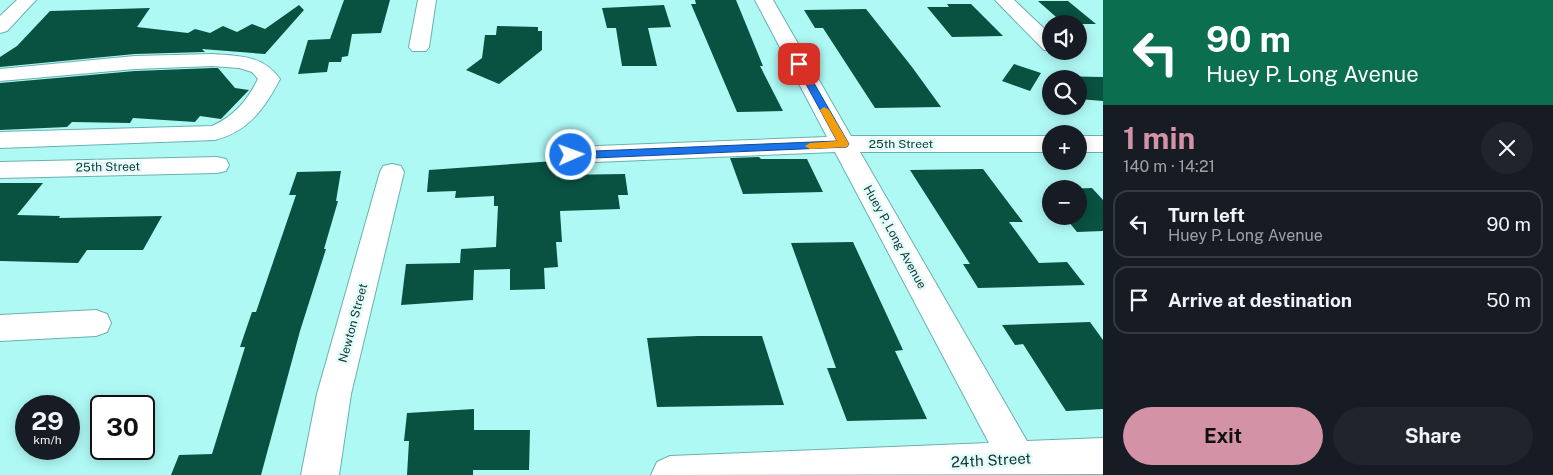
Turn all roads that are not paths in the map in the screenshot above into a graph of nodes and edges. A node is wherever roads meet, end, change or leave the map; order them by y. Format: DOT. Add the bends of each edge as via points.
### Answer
graph roads {
  1 [pos="28,0"];
  2 [pos="427,0"];
  3 [pos="764,0"];
  4 [pos="1004,0"];
  5 [pos="0,27"];
  6 [pos="1042,37"];
  7 [pos="419,47"];
  8 [pos="0,74"];
  9 [pos="0,140"];
  10 [pos="844,144"];
  11 [pos="1042,144"];
  12 [pos="1087,144"];
  13 [pos="1103,144"];
  14 [pos="571,155"];
  15 [pos="217,165"];
  16 [pos="0,170"];
  17 [pos="392,172"];
  18 [pos="96,324"];
  19 [pos="0,328"];
  20 [pos="1103,456"];
  21 [pos="1021,467"];
  22 [pos="320,475"];
  23 [pos="670,475"];
  1 -- 5 [label="street"];
  2 -- 7 [label="street"];
  3 -- 10 [label="street, Huey P. Long Avenue"];
  4 -- 6 [label="street"];
  8 -- 9 [label="street" via="176,60 229,60 258,67 269,79 257,104 234,126 215,133"];
  10 -- 11 [label="street, 25th Street"];
  10 -- 14 [label="street, 25th Street"];
  10 -- 21 [label="street, Huey P. Long Avenue"];
  12 -- 13 [label="street"];
  15 -- 16 [label="street, 25th Street"];
  17 -- 22 [label="street, Newton Street" via="334,394"];
  18 -- 19 [label="street"];
  20 -- 21 [label="street, 24th Street"];
  21 -- 23 [label="street, 24th Street"];
}
